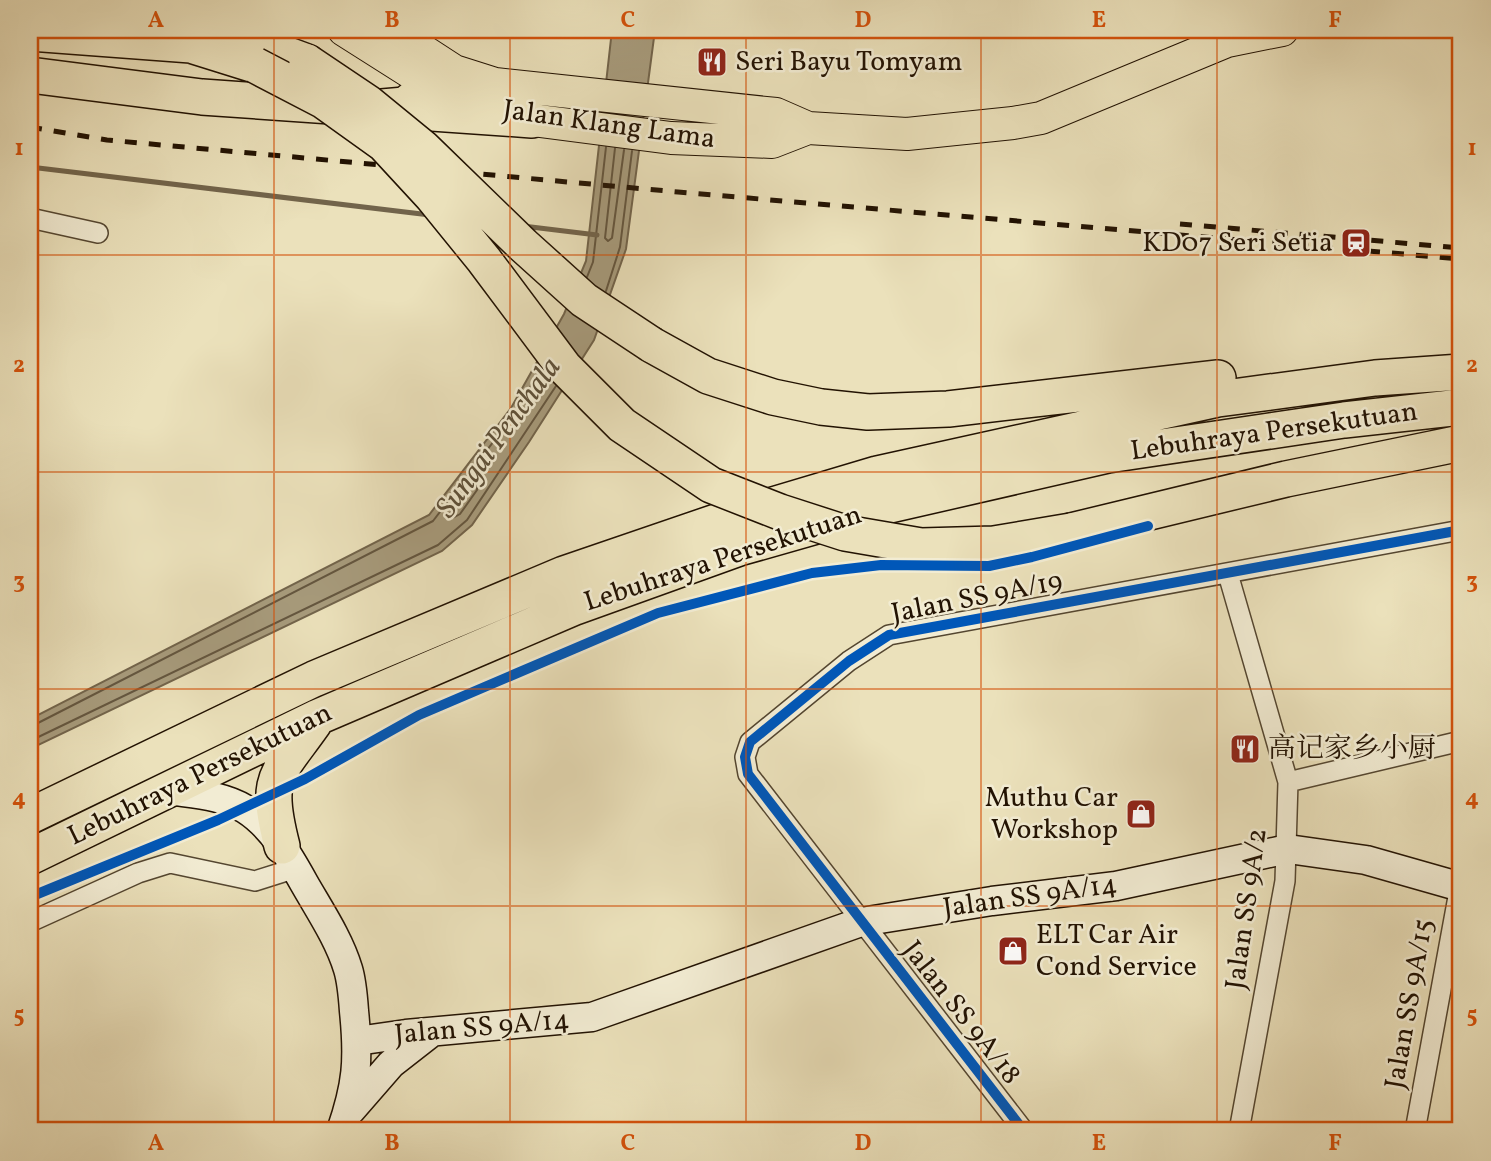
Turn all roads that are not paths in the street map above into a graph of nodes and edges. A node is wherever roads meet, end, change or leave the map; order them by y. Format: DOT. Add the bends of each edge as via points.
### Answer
graph roads {
  1 [pos="214,30"];
  2 [pos="247,30"];
  3 [pos="344,30"];
  4 [pos="1282,30"];
  5 [pos="30,33"];
  6 [pos="1235,35"];
  7 [pos="404,39"];
  8 [pos="307,62"];
  9 [pos="30,75"];
  10 [pos="426,82"];
  11 [pos="362,109"];
  12 [pos="532,120"];
  13 [pos="807,128"];
  14 [pos="30,218"];
  15 [pos="98,233"];
  16 [pos="1461,372"];
  17 [pos="1375,378"];
  18 [pos="1461,408"];
  19 [pos="1461,443"];
  20 [pos="1461,530"];
  21 [pos="1228,575"];
  22 [pos="318,717"];
  23 [pos="1461,741"];
  24 [pos="1288,782"];
  25 [pos="168,790"];
  26 [pos="30,816"];
  27 [pos="1288,849"];
  28 [pos="30,857"];
  29 [pos="289,857"];
  30 [pos="1461,886"];
  31 [pos="30,922"];
  32 [pos="861,922"];
  33 [pos="351,981"];
  34 [pos="419,1033"];
  35 [pos="357,1041"];
  36 [pos="344,1122"];
  37 [pos="1024,1131"];
  38 [pos="1239,1131"];
  39 [pos="1415,1131"];
  1 -- 8 [label="highway"];
  2 -- 8 [label="highway"];
  3 -- 10 [label="main road, Jalan Klang Lama"];
  4 -- 6 [label="main road, Jalan Klang Lama"];
  5 -- 19 [label="highway, bridge" via="191,45 255,65 324,102 384,144 432,196 564,367 622,425 711,485 845,533 921,546 994,544 1071,531"];
  6 -- 13 [label="main road, Jalan Klang Lama" via="1041,118 907,134"];
  7 -- 10 [label="highway" via="426,64"];
  7 -- 13 [label="main road, Jalan Klang Lama" via="454,71 495,84 776,114"];
  8 -- 17 [label="highway, bridge" via="423,148 584,300 708,376 773,397 868,412 948,409 1275,372"];
  9 -- 11 [label="highway" via="202,97"];
  10 -- 11 [label="highway" via="405,105"];
  10 -- 12 [label="main road, Jalan Klang Lama" via="467,103"];
  11 -- 12 [label="highway"];
  12 -- 13 [label="main road, Jalan Klang Lama" via="671,138 772,142"];
  14 -- 15 [label="street"];
  16 -- 17 [label="highway, Lebuhraya Persekutuan"];
  17 -- 26 [label="highway, Lebuhraya Persekutuan" via="1218,399 1100,423 877,474 719,521 564,574 314,678"];
  18 -- 22 [label="highway, Lebuhraya Persekutuan" via="1343,419 1108,455 890,505 739,548 575,607"];
  20 -- 21 [label="street, Jalan SS 9A/19"];
  21 -- 24 [label="street, Jalan SS 9A/2"];
  21 -- 32 [label="street, Jalan SS 9A/19" via="889,635 750,742 745,757 748,774"];
  22 -- 25 [label="highway, Lebuhraya Persekutuan"];
  22 -- 29 [label="highway" via="276,778 273,808"];
  23 -- 24 [label="street"];
  24 -- 27 [label="street, Jalan SS 9A/2"];
  25 -- 28 [label="highway, Lebuhraya Persekutuan"];
  25 -- 29 [label="street" via="238,805 256,817"];
  27 -- 30 [label="street, Jalan SS 9A/14" via="1366,860"];
  27 -- 32 [label="street, Jalan SS 9A/14" via="1116,886"];
  27 -- 38 [label="street, Jalan SS 9A/2" via="1286,881"];
  29 -- 31 [label="street" via="255,881 170,863"];
  29 -- 33 [label="street" via="331,931"];
  30 -- 39 [label="street, Jalan SS 9A/15"];
  32 -- 34 [label="street, Jalan SS 9A/14" via="592,1017"];
  32 -- 37 [label="street, Jalan SS 9A/18"];
  33 -- 34 [label="street" via="381,1023"];
  33 -- 35 [label="street"];
  34 -- 35 [label="street, Jalan SS 9A/14"];
  34 -- 36 [label="street"];
  35 -- 36 [label="street" via="358,1072"];
}
